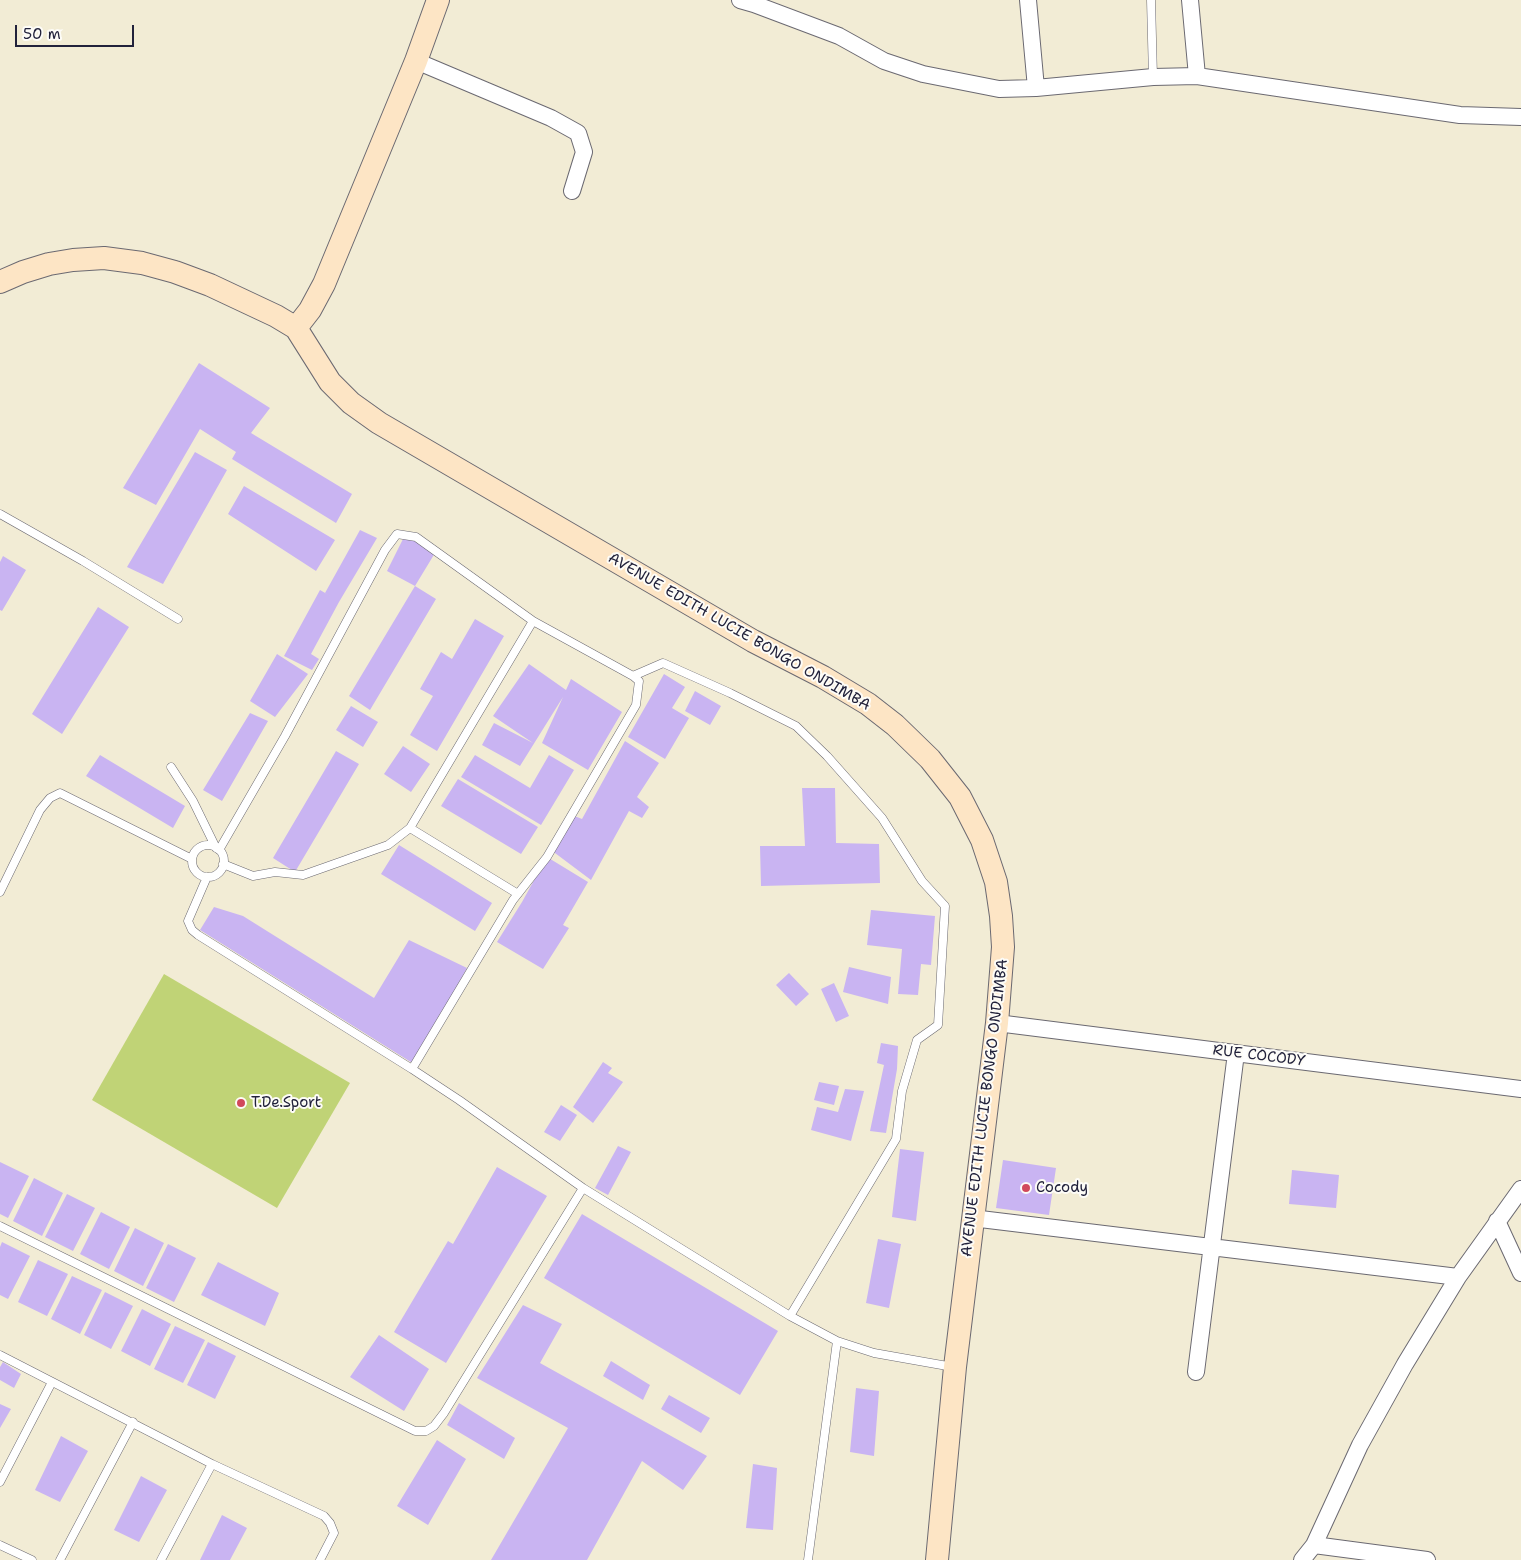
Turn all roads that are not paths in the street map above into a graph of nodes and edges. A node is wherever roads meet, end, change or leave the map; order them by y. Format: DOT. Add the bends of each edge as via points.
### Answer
graph roads {
  1 [pos="438,0"];
  2 [pos="740,0"];
  3 [pos="1028,0"];
  4 [pos="1151,0"];
  5 [pos="1190,0"];
  6 [pos="416,61"];
  7 [pos="1197,76"];
  8 [pos="1153,77"];
  9 [pos="1036,88"];
  10 [pos="1521,116"];
  11 [pos="572,191"];
  12 [pos="0,282"];
  13 [pos="296,328"];
  14 [pos="0,514"];
  15 [pos="178,619"];
  16 [pos="533,621"];
  17 [pos="633,676"];
  18 [pos="171,767"];
  19 [pos="410,828"];
  20 [pos="217,849"];
  21 [pos="192,859"];
  22 [pos="223,864"];
  23 [pos="207,877"];
  24 [pos="0,891"];
  25 [pos="518,894"];
  26 [pos="997,1023"];
  27 [pos="1236,1053"];
  28 [pos="412,1068"];
  29 [pos="1521,1089"];
  30 [pos="583,1188"];
  31 [pos="1521,1189"];
  32 [pos="972,1218"];
  33 [pos="1496,1221"];
  34 [pos="0,1226"];
  35 [pos="1212,1247"];
  36 [pos="1521,1273"];
  37 [pos="1458,1277"];
  38 [pos="790,1316"];
  39 [pos="837,1341"];
  40 [pos="0,1355"];
  41 [pos="955,1367"];
  42 [pos="1196,1372"];
  43 [pos="52,1382"];
  44 [pos="133,1422"];
  45 [pos="212,1464"];
  46 [pos="0,1482"];
  47 [pos="0,1545"];
  48 [pos="1314,1545"];
  49 [pos="32,1560"];
  50 [pos="60,1560"];
  51 [pos="161,1560"];
  52 [pos="320,1560"];
  53 [pos="808,1560"];
  54 [pos="937,1560"];
  55 [pos="1302,1560"];
  56 [pos="1427,1560"];
  1 -- 6 [label="main road"];
  2 -- 9 [label="street" via="838,36 884,61 923,74 999,89"];
  3 -- 9 [label="street"];
  4 -- 8 [label="lane"];
  5 -- 7 [label="street"];
  6 -- 11 [label="street" via="551,118 578,133 584,152"];
  6 -- 13 [label="main road" via="324,284"];
  7 -- 8 [label="street"];
  7 -- 10 [label="street" via="1460,115"];
  8 -- 9 [label="street"];
  12 -- 13 [label="main road" via="49,264 73,260 104,258 142,263 210,285"];
  13 -- 26 [label="main road, AVENUE EDITH LUCIE BONGO ONDIMBA" via="330,382 379,423 744,637 868,704 930,759 960,797 982,840 996,882 1003,947"];
  14 -- 15 [label="lane"];
  16 -- 17 [label="lane"];
  16 -- 19 [label="lane"];
  16 -- 20 [label="lane" via="416,537 397,534 385,550 285,736"];
  17 -- 25 [label="lane" via="639,681 636,705 547,857"];
  17 -- 38 [label="lane" via="663,663 796,726 882,818 922,881 945,906 938,1024 917,1040 902,1092 896,1139"];
  18 -- 20 [label="lane"];
  19 -- 22 [label="lane" via="388,845 303,875 275,872 253,876"];
  19 -- 25 [label="lane"];
  20 -- 21 [label="lane" via="201,847"];
  20 -- 22 [label="lane"];
  21 -- 23 [label="lane" via="197,873"];
  21 -- 24 [label="lane" via="60,793 50,798 40,810"];
  22 -- 23 [label="lane" via="220,872"];
  23 -- 28 [label="lane" via="188,921 192,930"];
  25 -- 28 [label="lane"];
  26 -- 27 [label="street, RUE COCODY"];
  26 -- 32 [label="main road, AVENUE EDITH LUCIE BONGO ONDIMBA"];
  27 -- 29 [label="street, RUE COCODY"];
  27 -- 35 [label="street"];
  28 -- 30 [label="lane"];
  30 -- 34 [label="lane" via="444,1413 426,1431 415,1431"];
  30 -- 38 [label="lane"];
  31 -- 33 [label="street"];
  32 -- 35 [label="street"];
  32 -- 41 [label="main road, AVENUE EDITH LUCIE BONGO ONDIMBA"];
  33 -- 36 [label="street"];
  33 -- 37 [label="street"];
  35 -- 37 [label="street"];
  35 -- 42 [label="street"];
  37 -- 48 [label="street" via="1360,1446"];
  38 -- 39 [label="lane"];
  39 -- 41 [label="lane" via="874,1353"];
  39 -- 53 [label="lane"];
  40 -- 43 [label="lane"];
  41 -- 54 [label="main road, AVENUE EDITH LUCIE BONGO ONDIMBA"];
  43 -- 44 [label="lane"];
  43 -- 46 [label="lane"];
  44 -- 45 [label="lane"];
  44 -- 50 [label="lane"];
  45 -- 51 [label="lane"];
  45 -- 52 [label="lane" via="324,1516 334,1533"];
  47 -- 49 [label="lane"];
  48 -- 55 [label="street"];
  48 -- 56 [label="street"];
}
